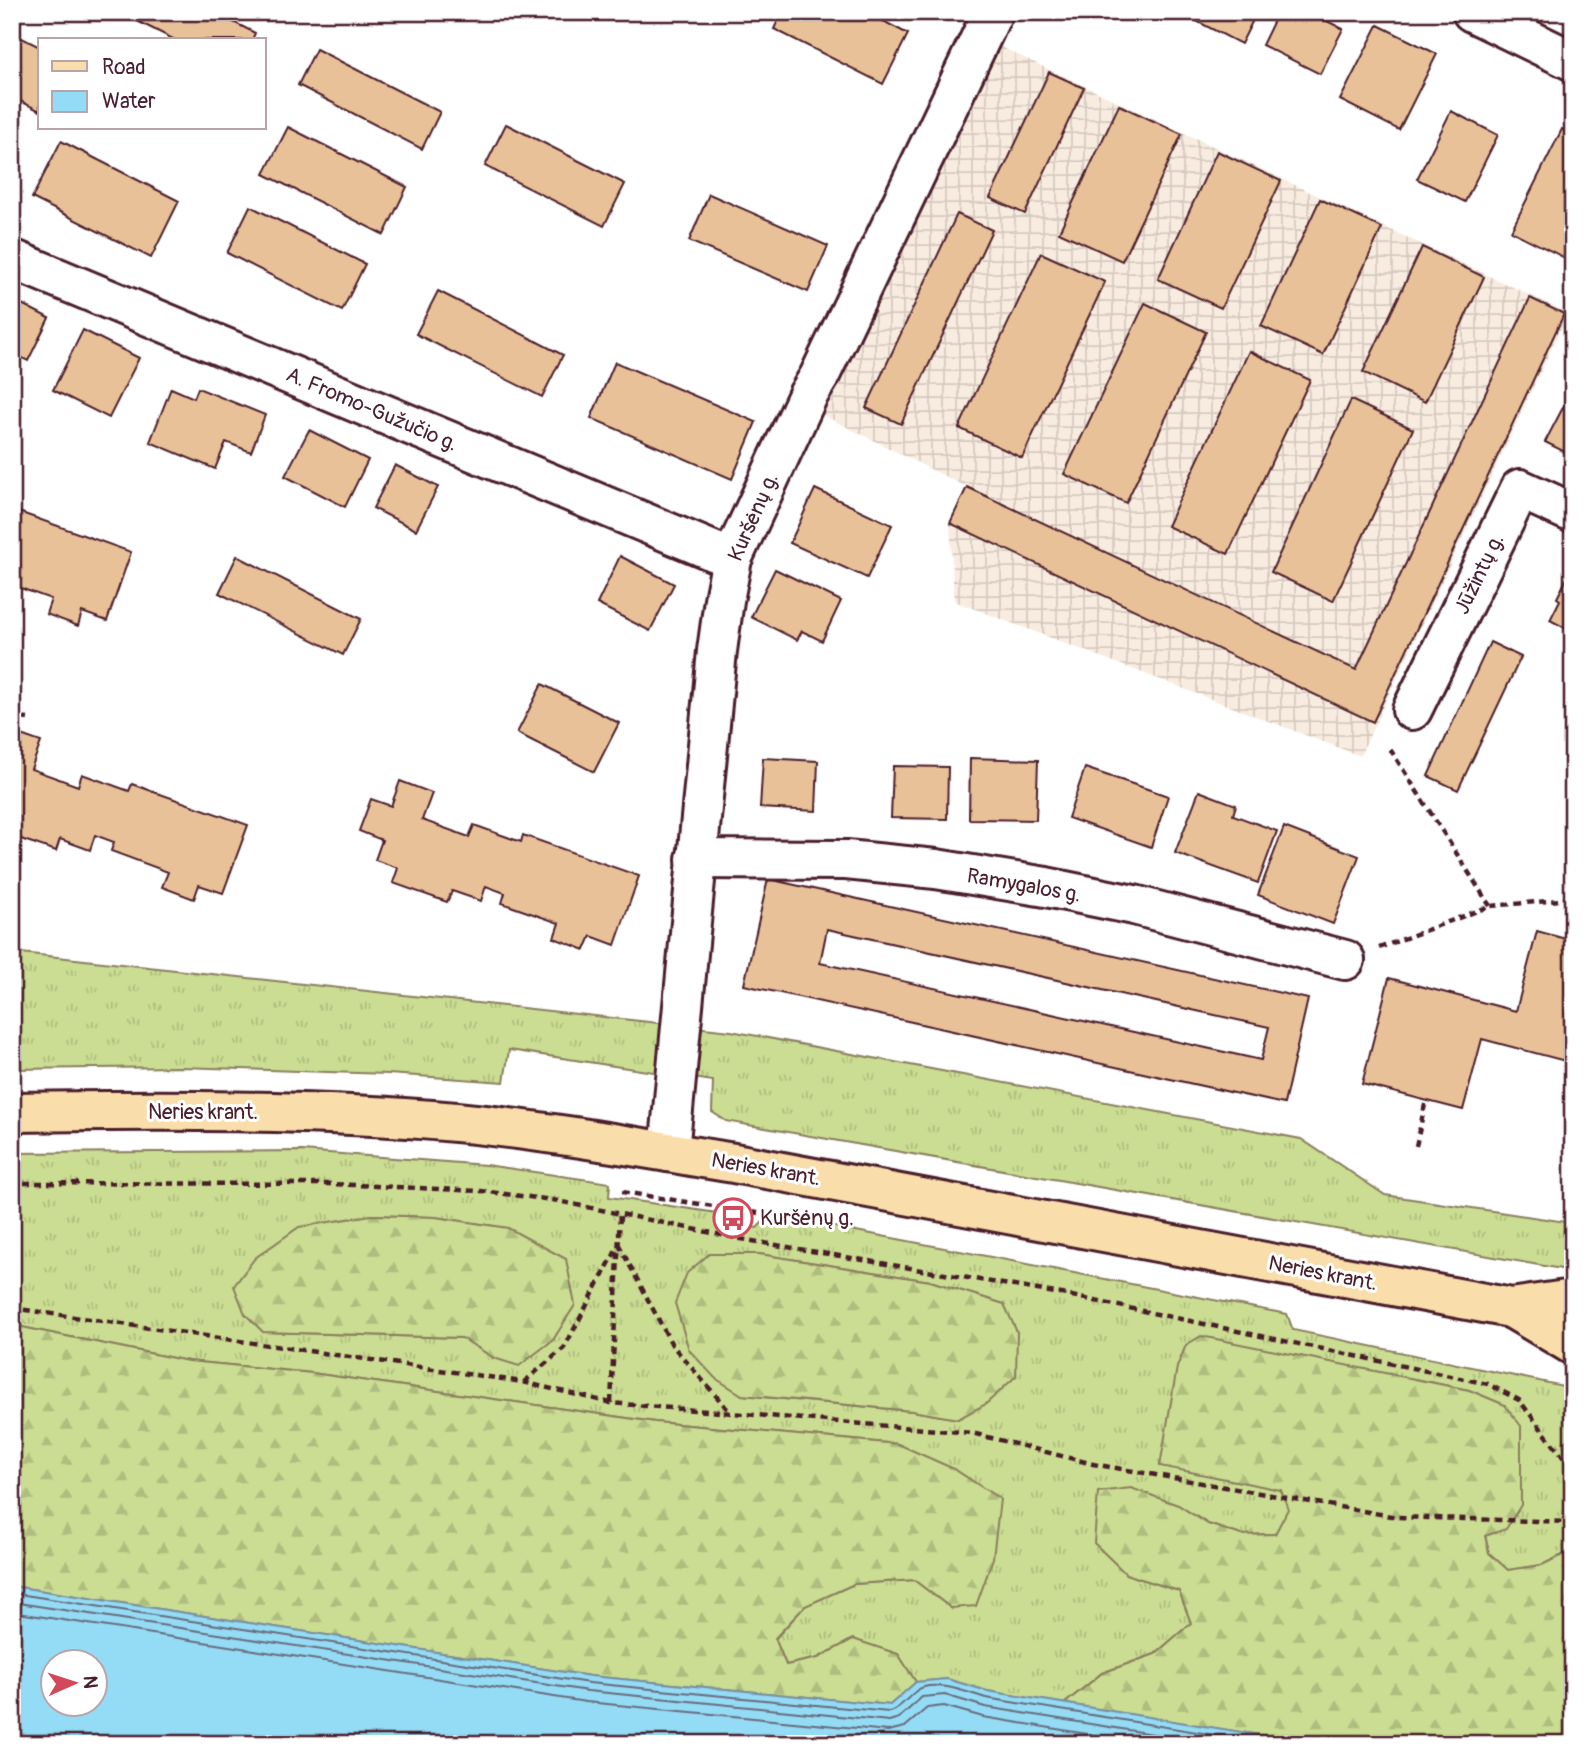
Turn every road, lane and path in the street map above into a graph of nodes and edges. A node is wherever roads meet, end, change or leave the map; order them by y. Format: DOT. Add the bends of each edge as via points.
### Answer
graph roads {
  1 [pos="993,12"];
  2 [pos="1472,12"];
  3 [pos="1573,61"];
  4 [pos="12,259"];
  5 [pos="1573,513"];
  6 [pos="732,559"];
  7 [pos="1412,710"];
  8 [pos="12,717"];
  9 [pos="28,719"];
  10 [pos="1390,749"];
  11 [pos="696,859"];
  12 [pos="1573,899"];
  13 [pos="1490,906"];
  14 [pos="1345,960"];
  15 [pos="1426,1100"];
  16 [pos="12,1112"];
  17 [pos="1416,1146"];
  18 [pos="669,1152"];
  19 [pos="12,1183"];
  20 [pos="622,1192"];
  21 [pos="758,1213"];
  22 [pos="620,1214"];
  23 [pos="620,1244"];
  24 [pos="1573,1299"];
  25 [pos="12,1308"];
  26 [pos="1511,1308"];
  27 [pos="1573,1345"];
  28 [pos="523,1382"];
  29 [pos="611,1403"];
  30 [pos="730,1412"];
  31 [pos="1573,1470"];
  32 [pos="1573,1522"];
  1 -- 6 [label="street, Kuršėnų g."];
  2 -- 3 [label="street"];
  4 -- 6 [label="street, A. Fromo-Gužučio g."];
  5 -- 7 [label="street, Jūžintų g." via="1520,489"];
  6 -- 11 [label="street, Kuršėnų g." via="717,652"];
  8 -- 9 [label="path"];
  10 -- 13 [label="path"];
  11 -- 14 [label="street, Ramygalos g." via="846,860 936,869 1122,902"];
  11 -- 18 [label="street, Kuršėnų g."];
  12 -- 13 [label="path"];
  13 -- 14 [label="path"];
  15 -- 17 [label="path"];
  16 -- 18 [label="main road, Neries krant." via="294,1112 443,1121"];
  18 -- 26 [label="main road, Neries krant."];
  19 -- 22 [label="path" via="333,1184 481,1191"];
  20 -- 21 [label="path"];
  22 -- 23 [label="path"];
  22 -- 31 [label="path" via="1067,1294 1488,1384 1519,1400"];
  23 -- 28 [label="path" via="564,1349"];
  23 -- 29 [label="path"];
  23 -- 30 [label="path" via="672,1345"];
  24 -- 26 [label="main road, Neries krant."];
  25 -- 28 [label="path"];
  26 -- 27 [label="main road, Neries krant."];
  28 -- 29 [label="path"];
  29 -- 30 [label="path"];
  30 -- 32 [label="path" via="972,1433 1093,1464 1397,1517"];
}
